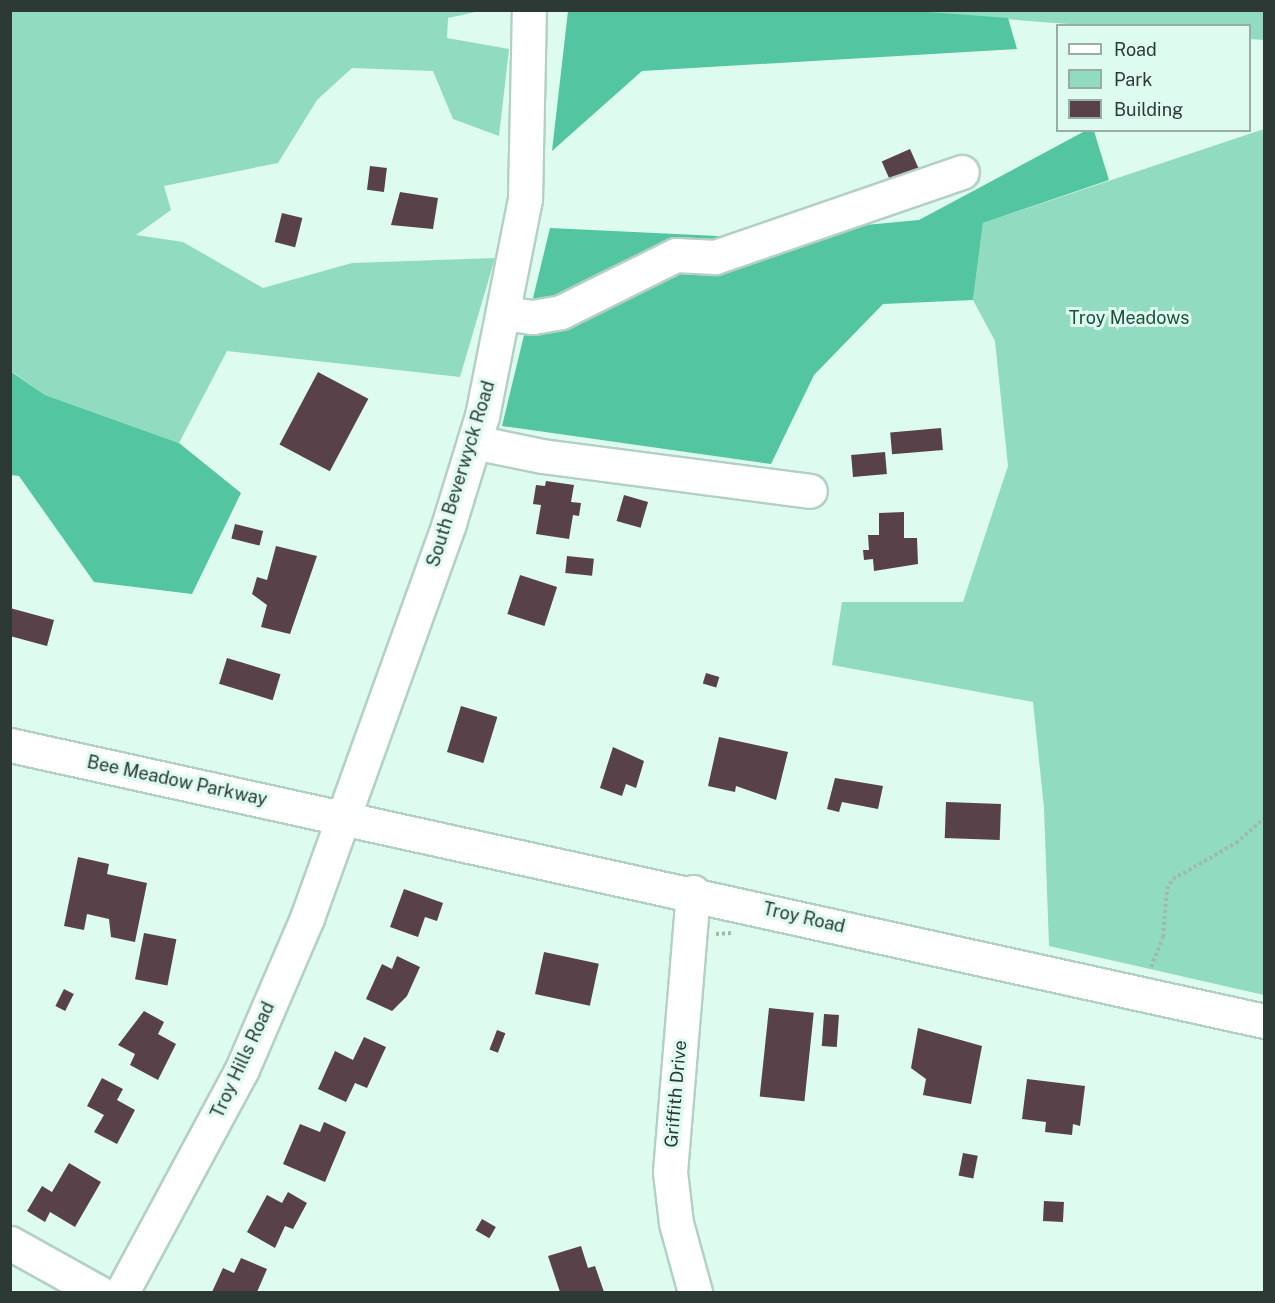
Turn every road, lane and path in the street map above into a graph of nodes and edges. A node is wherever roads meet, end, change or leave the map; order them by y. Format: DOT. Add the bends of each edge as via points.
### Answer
graph roads {
  1 [pos="529,10"];
  2 [pos="962,172"];
  3 [pos="504,314"];
  4 [pos="474,442"];
  5 [pos="810,491"];
  6 [pos="10,745"];
  7 [pos="343,818"];
  8 [pos="1264,819"];
  9 [pos="693,892"];
  10 [pos="1148,975"];
  11 [pos="1264,1021"];
  12 [pos="10,1243"];
  13 [pos="98,1293"];
  14 [pos="122,1293"];
  15 [pos="695,1293"];
  1 -- 3 [label="street, South Beverwyck Road" via="525,198"];
  2 -- 3 [label="street" via="723,254 705,259 676,255 561,312 533,317"];
  3 -- 4 [label="street, South Beverwyck Road"];
  4 -- 5 [label="street" via="542,456"];
  4 -- 7 [label="street, South Beverwyck Road"];
  6 -- 7 [label="street, Bee Meadow Parkway"];
  7 -- 9 [label="street, Troy Road"];
  7 -- 14 [label="street, Troy Hills Road" via="242,1069"];
  8 -- 10 [label="path" via="1236,843 1173,879 1167,889 1163,937"];
  9 -- 11 [label="street, Troy Road"];
  9 -- 15 [label="street, Griffith Drive" via="670,1172 675,1223"];
  12 -- 13 [label="street"];
}
